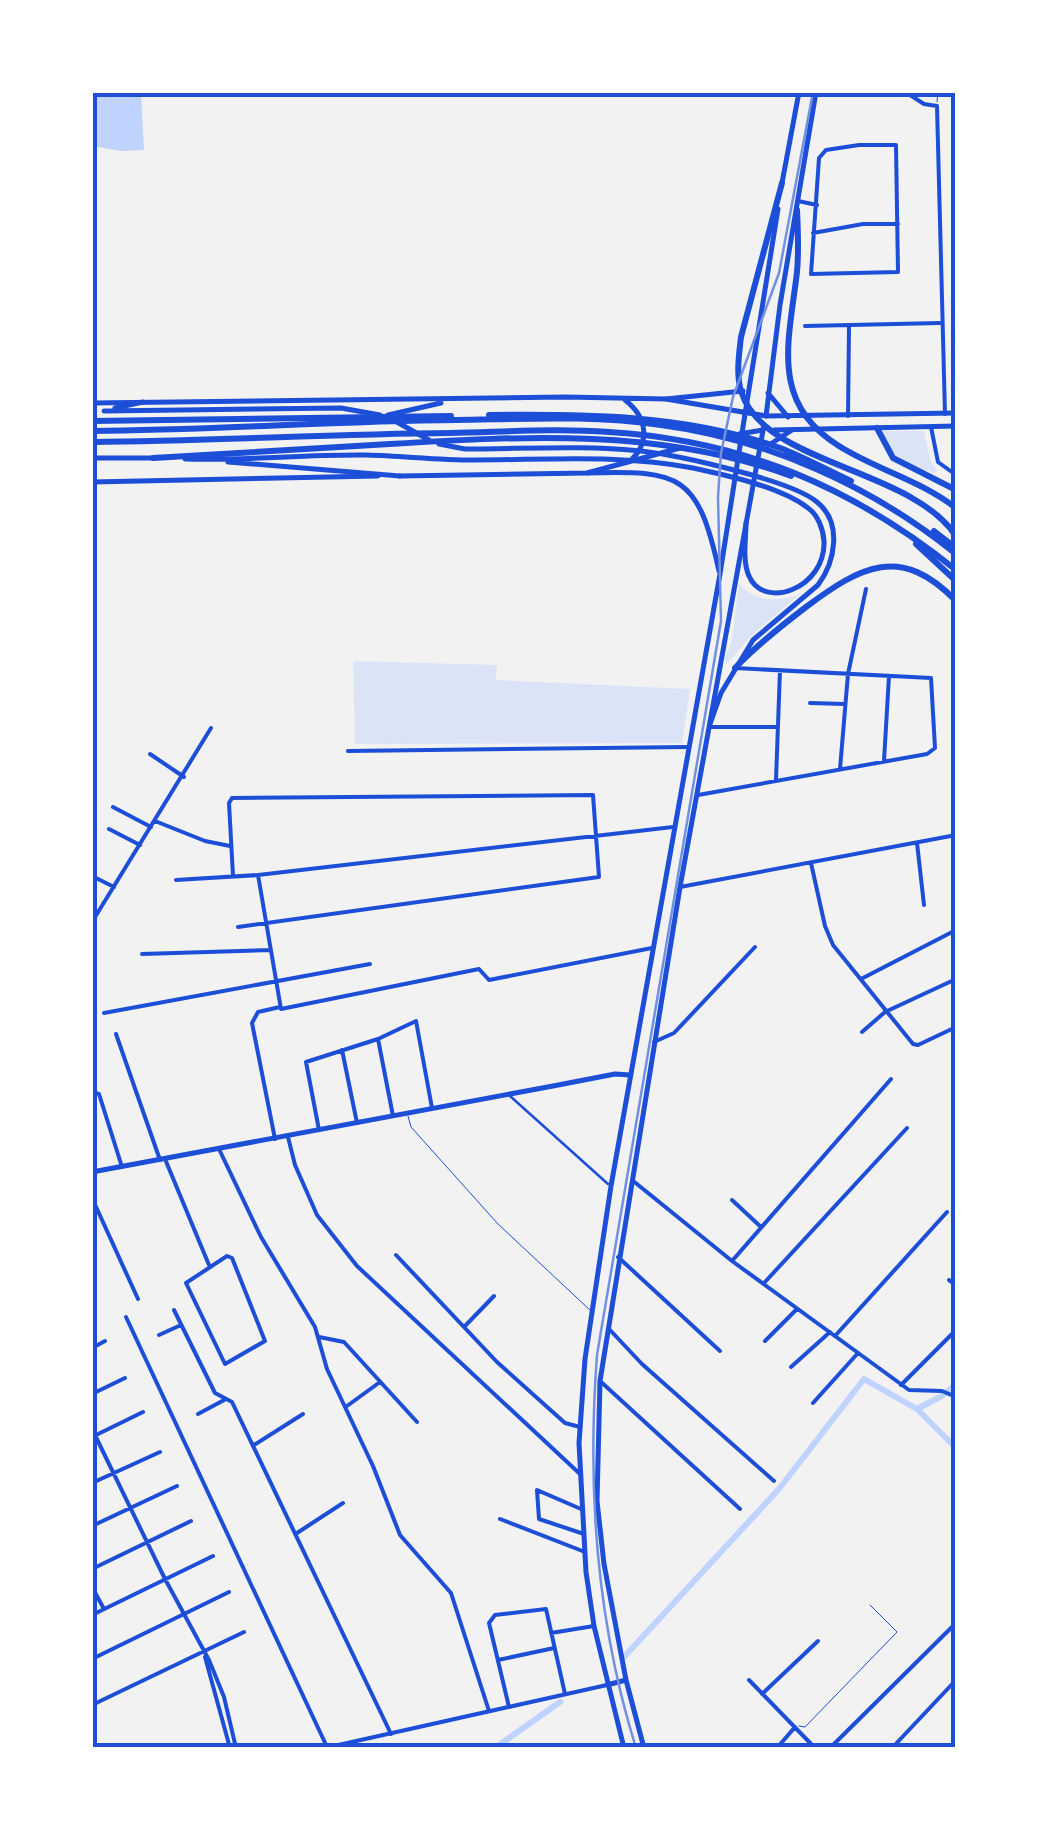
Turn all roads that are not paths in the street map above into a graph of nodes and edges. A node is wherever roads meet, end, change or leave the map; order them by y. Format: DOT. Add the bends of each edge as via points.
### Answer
graph roads {
  1 [pos="799,92"];
  2 [pos="816,92"];
  3 [pos="832,92"];
  4 [pos="938,92"];
  5 [pos="937,106"];
  6 [pos="807,149"];
  7 [pos="823,153"];
  8 [pos="782,183"];
  9 [pos="816,205"];
  10 [pos="798,206"];
  11 [pos="898,224"];
  12 [pos="814,233"];
  13 [pos="942,323"];
  14 [pos="805,326"];
  15 [pos="848,327"];
  16 [pos="943,353"];
  17 [pos="956,353"];
  18 [pos="749,391"];
  19 [pos="768,393"];
  20 [pos="622,398"];
  21 [pos="452,400"];
  22 [pos="666,400"];
  23 [pos="92,402"];
  24 [pos="143,402"];
  25 [pos="104,411"];
  26 [pos="92,413"];
  27 [pos="745,414"];
  28 [pos="886,414"];
  29 [pos="945,414"];
  30 [pos="956,414"];
  31 [pos="386,416"];
  32 [pos="766,416"];
  33 [pos="848,416"];
  34 [pos="857,416"];
  35 [pos="788,417"];
  36 [pos="92,421"];
  37 [pos="956,426"];
  38 [pos="931,427"];
  39 [pos="877,428"];
  40 [pos="887,428"];
  41 [pos="764,430"];
  42 [pos="792,430"];
  43 [pos="92,431"];
  44 [pos="744,433"];
  45 [pos="92,442"];
  46 [pos="760,452"];
  47 [pos="92,458"];
  48 [pos="152,458"];
  49 [pos="216,460"];
  50 [pos="627,464"];
  51 [pos="587,472"];
  52 [pos="956,475"];
  53 [pos="400,476"];
  54 [pos="92,482"];
  55 [pos="956,490"];
  56 [pos="956,508"];
  57 [pos="746,523"];
  58 [pos="956,536"];
  59 [pos="956,551"];
  60 [pos="956,570"];
  61 [pos="720,574"];
  62 [pos="956,581"];
  63 [pos="866,588"];
  64 [pos="956,601"];
  65 [pos="735,668"];
  66 [pos="780,670"];
  67 [pos="848,674"];
  68 [pos="890,676"];
  69 [pos="810,703"];
  70 [pos="845,704"];
  71 [pos="710,725"];
  72 [pos="778,727"];
  73 [pos="211,728"];
  74 [pos="689,747"];
  75 [pos="348,751"];
  76 [pos="150,754"];
  77 [pos="884,761"];
  78 [pos="840,769"];
  79 [pos="184,777"];
  80 [pos="776,781"];
  81 [pos="697,795"];
  82 [pos="113,807"];
  83 [pos="153,824"];
  84 [pos="674,826"];
  85 [pos="108,828"];
  86 [pos="596,835"];
  87 [pos="956,835"];
  88 [pos="917,843"];
  89 [pos="140,844"];
  90 [pos="230,846"];
  91 [pos="811,863"];
  92 [pos="258,874"];
  93 [pos="92,876"];
  94 [pos="233,876"];
  95 [pos="176,880"];
  96 [pos="664,886"];
  97 [pos="114,887"];
  98 [pos="680,887"];
  99 [pos="924,905"];
  100 [pos="92,922"];
  101 [pos="266,924"];
  102 [pos="238,927"];
  103 [pos="956,930"];
  104 [pos="756,947"];
  105 [pos="653,948"];
  106 [pos="270,950"];
  107 [pos="142,954"];
  108 [pos="370,964"];
  109 [pos="861,979"];
  110 [pos="956,980"];
  111 [pos="275,982"];
  112 [pos="280,1008"];
  113 [pos="885,1012"];
  114 [pos="104,1013"];
  115 [pos="956,1028"];
  116 [pos="862,1032"];
  117 [pos="116,1034"];
  118 [pos="378,1038"];
  119 [pos="654,1042"];
  120 [pos="342,1050"];
  121 [pos="630,1075"];
  122 [pos="891,1078"];
  123 [pos="648,1079"];
  124 [pos="92,1092"];
  125 [pos="509,1095"];
  126 [pos="432,1108"];
  127 [pos="408,1113"];
  128 [pos="393,1116"];
  129 [pos="356,1123"];
  130 [pos="907,1128"];
  131 [pos="320,1130"];
  132 [pos="288,1136"];
  133 [pos="274,1139"];
  134 [pos="219,1148"];
  135 [pos="162,1160"];
  136 [pos="122,1167"];
  137 [pos="92,1172"];
  138 [pos="632,1180"];
  139 [pos="611,1186"];
  140 [pos="92,1198"];
  141 [pos="732,1200"];
  142 [pos="946,1212"];
  143 [pos="761,1228"];
  144 [pos="396,1256"];
  145 [pos="618,1257"];
  146 [pos="732,1260"];
  147 [pos="209,1266"];
  148 [pos="950,1280"];
  149 [pos="764,1284"];
  150 [pos="956,1285"];
  151 [pos="494,1296"];
  152 [pos="138,1299"];
  153 [pos="797,1308"];
  154 [pos="174,1310"];
  155 [pos="591,1311"];
  156 [pos="126,1317"];
  157 [pos="182,1325"];
  158 [pos="465,1326"];
  159 [pos="606,1326"];
  160 [pos="956,1330"];
  161 [pos="832,1334"];
  162 [pos="158,1335"];
  163 [pos="318,1337"];
  164 [pos="105,1341"];
  165 [pos="765,1341"];
  166 [pos="92,1348"];
  167 [pos="720,1351"];
  168 [pos="858,1353"];
  169 [pos="791,1367"];
  170 [pos="126,1378"];
  171 [pos="600,1381"];
  172 [pos="380,1382"];
  173 [pos="902,1384"];
  174 [pos="92,1394"];
  175 [pos="956,1397"];
  176 [pos="226,1398"];
  177 [pos="813,1403"];
  178 [pos="346,1407"];
  179 [pos="143,1412"];
  180 [pos="198,1414"];
  181 [pos="303,1414"];
  182 [pos="417,1422"];
  183 [pos="580,1427"];
  184 [pos="92,1428"];
  185 [pos="94,1436"];
  186 [pos="254,1446"];
  187 [pos="160,1452"];
  188 [pos="114,1473"];
  189 [pos="580,1474"];
  190 [pos="774,1481"];
  191 [pos="92,1483"];
  192 [pos="177,1486"];
  193 [pos="343,1502"];
  194 [pos="130,1508"];
  195 [pos="740,1508"];
  196 [pos="582,1510"];
  197 [pos="500,1518"];
  198 [pos="191,1521"];
  199 [pos="92,1526"];
  200 [pos="296,1533"];
  201 [pos="584,1534"];
  202 [pos="148,1542"];
  203 [pos="585,1552"];
  204 [pos="213,1556"];
  205 [pos="92,1569"];
  206 [pos="165,1580"];
  207 [pos="92,1587"];
  208 [pos="229,1592"];
  209 [pos="870,1605"];
  210 [pos="104,1610"];
  211 [pos="92,1615"];
  212 [pos="183,1615"];
  213 [pos="956,1622"];
  214 [pos="594,1626"];
  215 [pos="244,1632"];
  216 [pos="551,1632"];
  217 [pos="818,1642"];
  218 [pos="554,1648"];
  219 [pos="204,1653"];
  220 [pos="92,1659"];
  221 [pos="498,1660"];
  222 [pos="626,1680"];
  223 [pos="749,1680"];
  224 [pos="956,1680"];
  225 [pos="607,1684"];
  226 [pos="565,1694"];
  227 [pos="762,1694"];
  228 [pos="92,1706"];
  229 [pos="509,1707"];
  230 [pos="489,1712"];
  231 [pos="796,1727"];
  232 [pos="391,1734"];
  233 [pos="92,1736"];
  234 [pos="326,1747"];
  235 [pos="96,1748"];
  236 [pos="233,1748"];
  237 [pos="624,1748"];
  238 [pos="644,1748"];
  239 [pos="777,1748"];
  240 [pos="815,1748"];
  241 [pos="830,1748"];
  242 [pos="892,1748"];
  1 -- 8 [label="main road"];
  2 -- 6 [label="main road"];
  3 -- 5 [label="street" via="910,95"];
  4 -- 5 [label="lane"];
  5 -- 13 [label="street"];
  6 -- 7 [label="street"];
  6 -- 10 [label="main road"];
  7 -- 9 [label="street"];
  7 -- 11 [label="street" via="896,145"];
  8 -- 18 [label="main road"];
  8 -- 58 [label="highway" via="741,337 742,392 771,431 910,495"];
  9 -- 10 [label="street"];
  9 -- 12 [label="street"];
  10 -- 19 [label="main road"];
  10 -- 56 [label="highway" via="787,350 801,412 841,448"];
  11 -- 12 [label="street"];
  11 -- 12 [label="street" via="898,272 811,274"];
  13 -- 15 [label="street"];
  13 -- 16 [label="street"];
  14 -- 15 [label="street"];
  15 -- 33 [label="street"];
  16 -- 17 [label="street"];
  16 -- 29 [label="street"];
  18 -- 22 [label="main road"];
  18 -- 27 [label="main road"];
  19 -- 32 [label="main road"];
  19 -- 35 [label="main road"];
  20 -- 21 [label="main road"];
  20 -- 22 [label="main road"];
  20 -- 50 [label="main road" via="644,428 640,452"];
  21 -- 24 [label="main road"];
  21 -- 31 [label="main road"];
  22 -- 27 [label="main road"];
  23 -- 24 [label="main road"];
  24 -- 25 [label="main road"];
  25 -- 26 [label="main road"];
  25 -- 65 [label="main road" via="366,411 465,449 641,452 695,460 818,502 830,520 830,565 808,594 762,630"];
  27 -- 32 [label="main road"];
  27 -- 44 [label="main road"];
  28 -- 29 [label="main road"];
  28 -- 34 [label="main road"];
  28 -- 40 [label="main road" via="881,420"];
  29 -- 30 [label="main road"];
  31 -- 36 [label="highway"];
  31 -- 59 [label="highway" via="565,414 716,430 780,448 869,489"];
  32 -- 35 [label="main road"];
  32 -- 41 [label="main road"];
  33 -- 34 [label="main road"];
  33 -- 35 [label="main road"];
  34 -- 39 [label="main road"];
  37 -- 38 [label="main road"];
  38 -- 40 [label="main road"];
  38 -- 52 [label="street" via="938,462"];
  39 -- 40 [label="main road"];
  39 -- 42 [label="main road"];
  39 -- 55 [label="highway" via="893,458"];
  41 -- 42 [label="main road"];
  41 -- 44 [label="main road"];
  41 -- 46 [label="main road"];
  42 -- 46 [label="main road"];
  43 -- 59 [label="highway" via="564,419 660,424 779,455 864,491"];
  44 -- 50 [label="main road"];
  44 -- 61 [label="main road"];
  45 -- 60 [label="highway" via="564,431 658,436 818,482 888,519"];
  46 -- 57 [label="main road"];
  47 -- 48 [label="main road"];
  48 -- 49 [label="main road"];
  48 -- 62 [label="highway" via="463,439 657,443 774,470 861,506"];
  49 -- 53 [label="main road"];
  49 -- 57 [label="main road" via="365,455 671,464 746,481 810,508 824,549 813,578 785,592 756,586 745,561"];
  50 -- 51 [label="main road"];
  51 -- 53 [label="main road"];
  51 -- 61 [label="main road" via="664,474 683,485 698,502"];
  53 -- 54 [label="main road"];
  57 -- 71 [label="main road"];
  61 -- 74 [label="main road"];
  63 -- 67 [label="street"];
  64 -- 65 [label="highway" via="919,572 892,566 863,570 779,627"];
  65 -- 66 [label="street"];
  65 -- 71 [label="main road"];
  66 -- 67 [label="street"];
  66 -- 72 [label="street"];
  67 -- 68 [label="street"];
  67 -- 70 [label="street"];
  68 -- 77 [label="street"];
  68 -- 77 [label="street" via="933,680 935,748"];
  69 -- 70 [label="street"];
  70 -- 78 [label="street"];
  71 -- 72 [label="street"];
  71 -- 81 [label="main road"];
  72 -- 80 [label="street"];
  73 -- 79 [label="street"];
  74 -- 75 [label="street"];
  74 -- 84 [label="main road"];
  76 -- 79 [label="street"];
  77 -- 78 [label="street"];
  78 -- 80 [label="street"];
  79 -- 83 [label="street"];
  80 -- 81 [label="street"];
  81 -- 98 [label="main road"];
  82 -- 83 [label="street"];
  83 -- 89 [label="street"];
  83 -- 90 [label="street"];
  84 -- 86 [label="street"];
  84 -- 96 [label="main road"];
  85 -- 89 [label="street"];
  86 -- 90 [label="street" via="593,795 232,798"];
  86 -- 92 [label="street"];
  86 -- 101 [label="street" via="600,876"];
  87 -- 88 [label="street"];
  88 -- 91 [label="street"];
  88 -- 99 [label="street"];
  89 -- 97 [label="street"];
  90 -- 94 [label="street"];
  91 -- 98 [label="street"];
  91 -- 109 [label="street" via="830,936"];
  92 -- 94 [label="street"];
  92 -- 101 [label="street"];
  93 -- 97 [label="street"];
  94 -- 95 [label="street"];
  96 -- 98 [label="main road"];
  96 -- 105 [label="main road"];
  97 -- 100 [label="street"];
  98 -- 119 [label="main road"];
  101 -- 102 [label="street"];
  101 -- 106 [label="street"];
  103 -- 109 [label="street"];
  104 -- 119 [label="street" via="674,1033"];
  105 -- 112 [label="street" via="489,980 479,969"];
  105 -- 121 [label="main road"];
  106 -- 107 [label="street"];
  106 -- 111 [label="street"];
  108 -- 111 [label="street"];
  109 -- 113 [label="street"];
  110 -- 113 [label="street"];
  111 -- 112 [label="street"];
  111 -- 114 [label="street"];
  112 -- 133 [label="street" via="258,1012 252,1023"];
  113 -- 115 [label="street" via="915,1046"];
  113 -- 116 [label="street"];
  117 -- 135 [label="street"];
  118 -- 120 [label="street"];
  118 -- 126 [label="street" via="416,1021"];
  118 -- 128 [label="street"];
  119 -- 123 [label="main road"];
  120 -- 129 [label="street"];
  120 -- 131 [label="street" via="306,1062"];
  121 -- 123 [label="main road"];
  121 -- 125 [label="main road"];
  121 -- 139 [label="main road"];
  122 -- 143 [label="street"];
  123 -- 138 [label="main road"];
  124 -- 136 [label="street" via="99,1094"];
  125 -- 126 [label="main road"];
  125 -- 139 [label="street"];
  126 -- 127 [label="main road"];
  127 -- 128 [label="main road"];
  127 -- 155 [label="lane" via="411,1127 498,1224"];
  128 -- 129 [label="main road"];
  129 -- 131 [label="main road"];
  130 -- 149 [label="street"];
  131 -- 132 [label="main road"];
  132 -- 133 [label="main road"];
  132 -- 189 [label="street" via="317,1215 357,1266"];
  133 -- 134 [label="main road"];
  134 -- 135 [label="main road"];
  134 -- 163 [label="street"];
  135 -- 136 [label="main road"];
  135 -- 147 [label="street"];
  136 -- 137 [label="main road"];
  138 -- 145 [label="main road"];
  138 -- 146 [label="street"];
  139 -- 155 [label="main road"];
  140 -- 152 [label="street"];
  141 -- 143 [label="street"];
  142 -- 161 [label="street"];
  143 -- 146 [label="street"];
  144 -- 158 [label="street"];
  145 -- 159 [label="main road"];
  145 -- 167 [label="street"];
  146 -- 149 [label="street"];
  147 -- 147 [label="street" via="232,1258 264,1336 262,1346 231,1363 222,1362 186,1283"];
  148 -- 150 [label="street"];
  149 -- 153 [label="street"];
  151 -- 158 [label="street"];
  153 -- 161 [label="street"];
  153 -- 165 [label="street"];
  154 -- 157 [label="street"];
  155 -- 183 [label="main road"];
  156 -- 234 [label="street"];
  157 -- 162 [label="street"];
  157 -- 176 [label="street" via="215,1393"];
  158 -- 183 [label="street" via="565,1423"];
  159 -- 171 [label="main road"];
  159 -- 190 [label="street"];
  160 -- 173 [label="street"];
  161 -- 168 [label="street"];
  161 -- 169 [label="street"];
  163 -- 172 [label="street" via="344,1342"];
  163 -- 178 [label="street"];
  164 -- 166 [label="street"];
  168 -- 173 [label="street"];
  168 -- 177 [label="street"];
  170 -- 174 [label="street"];
  171 -- 195 [label="street"];
  171 -- 222 [label="main road" via="598,1516"];
  172 -- 178 [label="street"];
  172 -- 182 [label="street"];
  173 -- 175 [label="street"];
  176 -- 180 [label="street"];
  176 -- 186 [label="street"];
  178 -- 230 [label="street" via="400,1535 451,1593"];
  179 -- 185 [label="street"];
  181 -- 186 [label="street"];
  183 -- 189 [label="main road"];
  184 -- 185 [label="street"];
  185 -- 188 [label="street"];
  186 -- 200 [label="street"];
  187 -- 188 [label="street"];
  188 -- 191 [label="street"];
  188 -- 194 [label="street"];
  189 -- 196 [label="main road"];
  192 -- 194 [label="street"];
  193 -- 200 [label="street"];
  194 -- 199 [label="street"];
  194 -- 202 [label="street"];
  196 -- 201 [label="main road"];
  196 -- 201 [label="street" via="536,1490 539,1519"];
  197 -- 203 [label="street"];
  198 -- 202 [label="street"];
  200 -- 232 [label="street"];
  201 -- 203 [label="main road"];
  202 -- 205 [label="street"];
  202 -- 206 [label="street"];
  203 -- 214 [label="main road"];
  204 -- 206 [label="street"];
  206 -- 210 [label="street"];
  206 -- 212 [label="street"];
  207 -- 210 [label="street"];
  208 -- 212 [label="street"];
  209 -- 231 [label="lane" via="897,1632 805,1727"];
  210 -- 211 [label="street"];
  212 -- 219 [label="street"];
  212 -- 220 [label="street"];
  213 -- 241 [label="street"];
  214 -- 216 [label="street"];
  214 -- 225 [label="main road"];
  215 -- 219 [label="street"];
  216 -- 218 [label="street"];
  216 -- 221 [label="street" via="546,1609 490,1618"];
  217 -- 227 [label="street"];
  218 -- 221 [label="street"];
  218 -- 226 [label="street"];
  219 -- 228 [label="street"];
  219 -- 236 [label="street" via="224,1697"];
  221 -- 229 [label="street"];
  222 -- 225 [label="main road"];
  222 -- 238 [label="main road"];
  223 -- 227 [label="street"];
  224 -- 242 [label="street"];
  225 -- 226 [label="street"];
  225 -- 237 [label="main road"];
  226 -- 229 [label="street"];
  227 -- 231 [label="street"];
  229 -- 230 [label="street"];
  230 -- 232 [label="street"];
  231 -- 239 [label="street"];
  231 -- 240 [label="street"];
  232 -- 234 [label="street"];
  233 -- 235 [label="street"];
}
